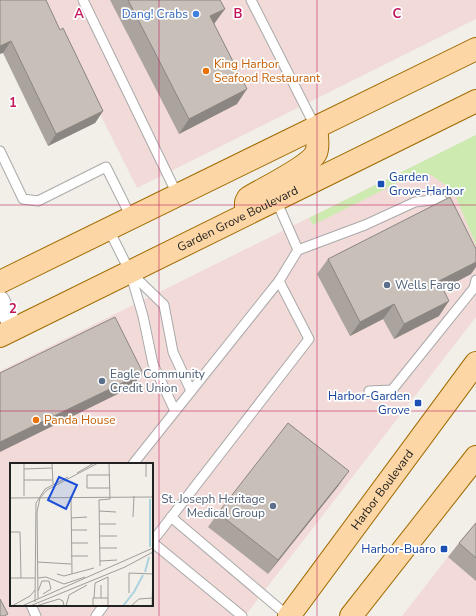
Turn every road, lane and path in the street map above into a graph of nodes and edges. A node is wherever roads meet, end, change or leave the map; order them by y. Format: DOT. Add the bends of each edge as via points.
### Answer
graph roads {
  1 [pos="83,0"];
  2 [pos="251,0"];
  3 [pos="476,49"];
  4 [pos="476,101"];
  5 [pos="316,128"];
  6 [pos="0,151"];
  7 [pos="177,194"];
  8 [pos="276,200"];
  9 [pos="247,214"];
  10 [pos="131,217"];
  11 [pos="454,217"];
  12 [pos="108,228"];
  13 [pos="298,250"];
  14 [pos="130,272"];
  15 [pos="476,280"];
  16 [pos="278,281"];
  17 [pos="0,282"];
  18 [pos="0,300"];
  19 [pos="7,332"];
  20 [pos="476,364"];
  21 [pos="191,391"];
  22 [pos="369,391"];
  23 [pos="175,411"];
  24 [pos="476,457"];
  25 [pos="134,463"];
  26 [pos="171,517"];
  27 [pos="153,541"];
  28 [pos="153,543"];
  29 [pos="31,606"];
  30 [pos="103,606"];
  31 [pos="36,616"];
  32 [pos="96,616"];
  33 [pos="242,616"];
  34 [pos="288,616"];
  35 [pos="351,616"];
  1 -- 7 [label="lane"];
  2 -- 5 [label="lane"];
  3 -- 5 [label="main road"];
  4 -- 8 [label="main road, Garden Grove Boulevard"];
  5 -- 7 [label="main road"];
  5 -- 9 [label="main road" via="317,147 312,158 248,198 245,208"];
  6 -- 10 [label="lane" via="23,199 38,201 106,167"];
  7 -- 10 [label="main road"];
  8 -- 9 [label="main road, Garden Grove Boulevard"];
  8 -- 13 [label="lane"];
  9 -- 14 [label="main road, Garden Grove Boulevard"];
  10 -- 12 [label="main road"];
  11 -- 13 [label="lane" via="441,199 416,202 365,225"];
  12 -- 14 [label="lane"];
  12 -- 17 [label="main road"];
  13 -- 16 [label="lane"];
  14 -- 19 [label="main road, Garden Grove Boulevard"];
  14 -- 21 [label="lane" via="164,305 173,352"];
  14 -- 23 [label="lane" via="153,364"];
  15 -- 22 [label="lane" via="474,288 392,390"];
  16 -- 21 [label="lane"];
  16 -- 26 [label="lane" via="309,339"];
  18 -- 19 [label="street"];
  20 -- 34 [label="main road, Harbor Boulevard"];
  21 -- 23 [label="lane"];
  23 -- 25 [label="lane"];
  24 -- 35 [label="main road"];
  26 -- 27 [label="lane"];
  26 -- 34 [label="lane"];
  28 -- 33 [label="lane"];
  29 -- 31 [label="lane"];
  30 -- 32 [label="lane"];
}
